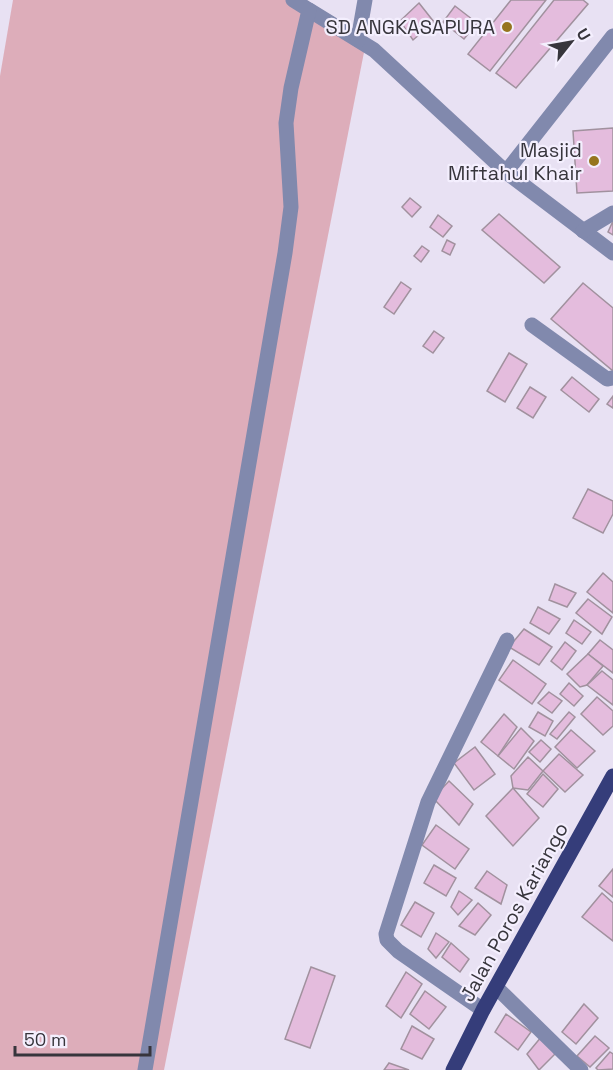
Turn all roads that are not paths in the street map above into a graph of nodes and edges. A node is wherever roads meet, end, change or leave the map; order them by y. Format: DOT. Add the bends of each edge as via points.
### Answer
graph roads {
  1 [pos="293,0"];
  2 [pos="365,0"];
  3 [pos="309,10"];
  4 [pos="613,36"];
  5 [pos="358,40"];
  6 [pos="506,172"];
  7 [pos="613,213"];
  8 [pos="583,231"];
  9 [pos="613,253"];
  10 [pos="532,325"];
  11 [pos="613,378"];
  12 [pos="507,640"];
  13 [pos="613,776"];
  14 [pos="497,988"];
  15 [pos="483,1010"];
  16 [pos="145,1070"];
  17 [pos="453,1070"];
  18 [pos="581,1070"];
  1 -- 3 [label="street"];
  2 -- 5 [label="street"];
  3 -- 5 [label="street"];
  3 -- 16 [label="street" via="286,123 291,207 285,253"];
  4 -- 6 [label="street"];
  5 -- 6 [label="street" via="403,75"];
  6 -- 8 [label="street"];
  7 -- 8 [label="street"];
  8 -- 9 [label="street"];
  10 -- 11 [label="street" via="607,379"];
  12 -- 15 [label="street" via="428,802 386,934 398,951"];
  13 -- 14 [label="main road, Jalan Poros Kariango"];
  14 -- 15 [label="main road, Jalan Poros Kariango"];
  14 -- 18 [label="street"];
  15 -- 17 [label="main road, Jalan Poros Kariango"];
}
